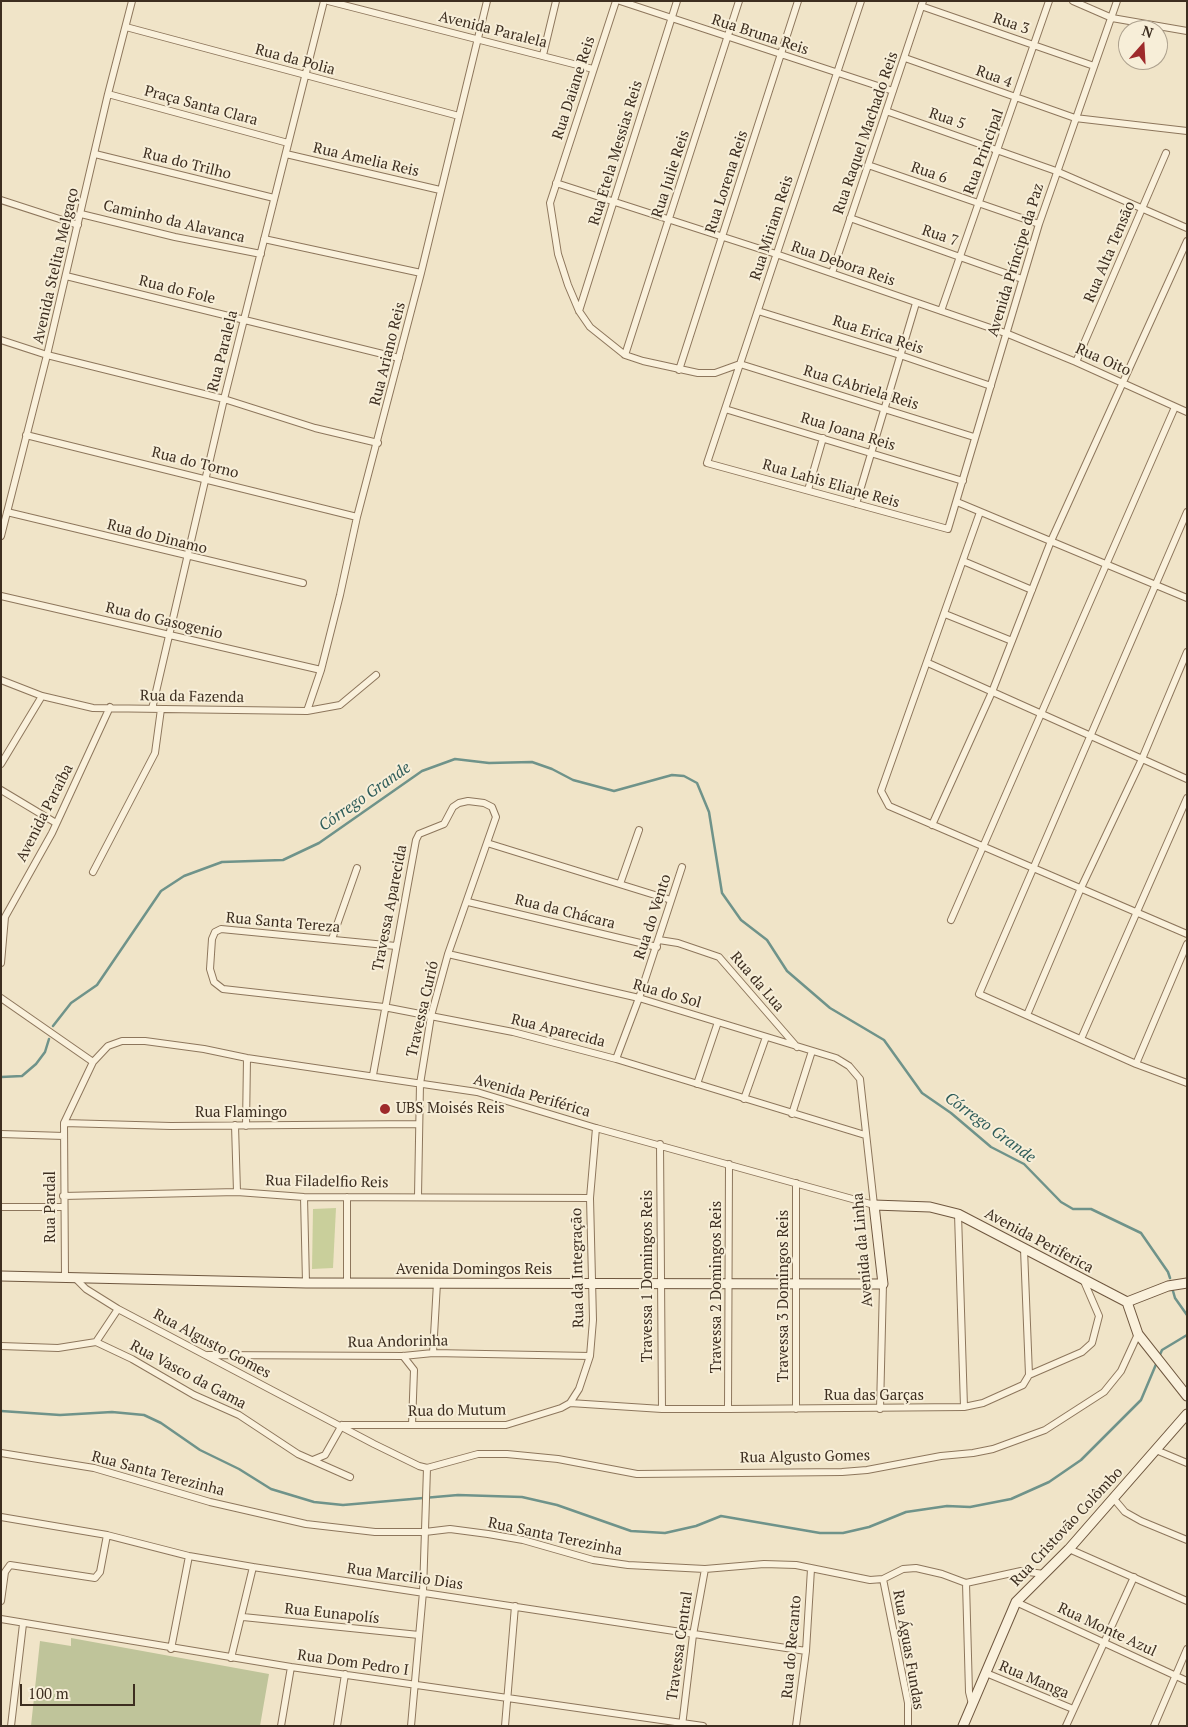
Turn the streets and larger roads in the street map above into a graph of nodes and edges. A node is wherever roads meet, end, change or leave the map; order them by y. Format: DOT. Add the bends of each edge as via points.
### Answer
graph roads {
  1 [pos="132,1"];
  2 [pos="324,1"];
  3 [pos="328,1"];
  4 [pos="487,1"];
  5 [pos="556,1"];
  6 [pos="616,1"];
  7 [pos="620,1"];
  8 [pos="677,1"];
  9 [pos="739,1"];
  10 [pos="798,1"];
  11 [pos="860,1"];
  12 [pos="1049,1"];
  13 [pos="1073,1"];
  14 [pos="1118,1"];
  15 [pos="922,4"];
  16 [pos="1112,18"];
  17 [pos="670,19"];
  18 [pos="126,27"];
  19 [pos="1187,31"];
  20 [pos="728,38"];
  21 [pos="478,40"];
  22 [pos="1035,46"];
  23 [pos="543,55"];
  24 [pos="782,55"];
  25 [pos="905,58"];
  26 [pos="1094,66"];
  27 [pos="593,69"];
  28 [pos="837,73"];
  29 [pos="305,76"];
  30 [pos="893,91"];
  31 [pos="108,94"];
  32 [pos="1016,98"];
  33 [pos="886,111"];
  34 [pos="459,116"];
  35 [pos="1075,118"];
  36 [pos="1187,131"];
  37 [pos="288,143"];
  38 [pos="998,150"];
  39 [pos="1166,153"];
  40 [pos="95,154"];
  41 [pos="286,154"];
  42 [pos="868,165"];
  43 [pos="1056,171"];
  44 [pos="556,183"];
  45 [pos="440,190"];
  46 [pos="274,198"];
  47 [pos="1,200"];
  48 [pos="614,202"];
  49 [pos="979,203"];
  50 [pos="1142,209"];
  51 [pos="81,214"];
  52 [pos="850,218"];
  53 [pos="669,221"];
  54 [pos="1039,224"];
  55 [pos="78,225"];
  56 [pos="1187,228"];
  57 [pos="722,237"];
  58 [pos="264,238"];
  59 [pos="1187,241"];
  60 [pos="261,254"];
  61 [pos="776,254"];
  62 [pos="960,256"];
  63 [pos="421,273"];
  64 [pos="832,273"];
  65 [pos="66,276"];
  66 [pos="1022,279"];
  67 [pos="916,302"];
  68 [pos="578,311"];
  69 [pos="758,311"];
  70 [pos="941,311"];
  71 [pos="244,319"];
  72 [pos="1008,334"];
  73 [pos="1,340"];
  74 [pos="48,355"];
  75 [pos="625,355"];
  76 [pos="900,355"];
  77 [pos="399,358"];
  78 [pos="1076,362"];
  79 [pos="740,364"];
  80 [pos="679,370"];
  81 [pos="1124,384"];
  82 [pos="990,386"];
  83 [pos="224,399"];
  84 [pos="1175,407"];
  85 [pos="725,409"];
  86 [pos="884,409"];
  87 [pos="1187,412"];
  88 [pos="26,435"];
  89 [pos="974,437"];
  90 [pos="823,438"];
  91 [pos="378,443"];
  92 [pos="871,452"];
  93 [pos="707,463"];
  94 [pos="205,478"];
  95 [pos="964,481"];
  96 [pos="808,490"];
  97 [pos="957,502"];
  98 [pos="856,504"];
  99 [pos="7,512"];
  100 [pos="980,512"];
  101 [pos="1187,512"];
  102 [pos="357,517"];
  103 [pos="948,529"];
  104 [pos="1,536"];
  105 [pos="1052,542"];
  106 [pos="187,557"];
  107 [pos="963,561"];
  108 [pos="1106,564"];
  109 [pos="303,583"];
  110 [pos="1154,584"];
  111 [pos="1032,590"];
  112 [pos="1,596"];
  113 [pos="1187,598"];
  114 [pos="945,614"];
  115 [pos="170,635"];
  116 [pos="1012,641"];
  117 [pos="1187,652"];
  118 [pos="928,663"];
  119 [pos="321,670"];
  120 [pos="376,676"];
  121 [pos="1,680"];
  122 [pos="992,692"];
  123 [pos="42,696"];
  124 [pos="110,707"];
  125 [pos="152,709"];
  126 [pos="161,709"];
  127 [pos="307,711"];
  128 [pos="1042,714"];
  129 [pos="1092,737"];
  130 [pos="1142,759"];
  131 [pos="1,764"];
  132 [pos="1187,779"];
  133 [pos="1,790"];
  134 [pos="1187,798"];
  135 [pos="56,823"];
  136 [pos="932,825"];
  137 [pos="640,830"];
  138 [pos="490,835"];
  139 [pos="487,843"];
  140 [pos="983,847"];
  141 [pos="682,867"];
  142 [pos="1033,867"];
  143 [pos="356,868"];
  144 [pos="93,872"];
  145 [pos="620,884"];
  146 [pos="1081,888"];
  147 [pos="671,900"];
  148 [pos="468,902"];
  149 [pos="1137,913"];
  150 [pos="950,920"];
  151 [pos="3,929"];
  152 [pos="1187,934"];
  153 [pos="332,939"];
  154 [pos="659,940"];
  155 [pos="1187,944"];
  156 [pos="396,946"];
  157 [pos="656,947"];
  158 [pos="448,954"];
  159 [pos="1,963"];
  160 [pos="237,990"];
  161 [pos="1,998"];
  162 [pos="639,998"];
  163 [pos="384,1007"];
  164 [pos="1027,1015"];
  165 [pos="431,1016"];
  166 [pos="718,1022"];
  167 [pos="766,1037"];
  168 [pos="1081,1039"];
  169 [pos="797,1047"];
  170 [pos="812,1051"];
  171 [pos="247,1058"];
  172 [pos="616,1059"];
  173 [pos="94,1062"];
  174 [pos="1136,1064"];
  175 [pos="373,1075"];
  176 [pos="1187,1083"];
  177 [pos="420,1084"];
  178 [pos="697,1084"];
  179 [pos="862,1089"];
  180 [pos="744,1099"];
  181 [pos="792,1114"];
  182 [pos="64,1123"];
  183 [pos="419,1124"];
  184 [pos="235,1125"];
  185 [pos="246,1126"];
  186 [pos="596,1128"];
  187 [pos="1,1134"];
  188 [pos="866,1134"];
  189 [pos="64,1136"];
  190 [pos="660,1144"];
  191 [pos="729,1164"];
  192 [pos="796,1183"];
  193 [pos="237,1192"];
  194 [pos="63,1196"];
  195 [pos="418,1196"];
  196 [pos="304,1197"];
  197 [pos="348,1197"];
  198 [pos="590,1198"];
  199 [pos="874,1204"];
  200 [pos="1,1207"];
  201 [pos="63,1207"];
  202 [pos="958,1214"];
  203 [pos="1024,1249"];
  204 [pos="1,1276"];
  205 [pos="64,1278"];
  206 [pos="76,1279"];
  207 [pos="1083,1279"];
  208 [pos="306,1283"];
  209 [pos="347,1283"];
  210 [pos="437,1283"];
  211 [pos="1187,1283"];
  212 [pos="592,1284"];
  213 [pos="730,1284"];
  214 [pos="796,1284"];
  215 [pos="883,1284"];
  216 [pos="660,1285"];
  217 [pos="1127,1302"];
  218 [pos="118,1308"];
  219 [pos="1138,1334"];
  220 [pos="96,1342"];
  221 [pos="1,1346"];
  222 [pos="433,1353"];
  223 [pos="207,1355"];
  224 [pos="403,1356"];
  225 [pos="590,1356"];
  226 [pos="1029,1375"];
  227 [pos="1187,1396"];
  228 [pos="570,1403"];
  229 [pos="964,1407"];
  230 [pos="662,1409"];
  231 [pos="796,1409"];
  232 [pos="880,1409"];
  233 [pos="728,1410"];
  234 [pos="1187,1414"];
  235 [pos="342,1425"];
  236 [pos="412,1425"];
  237 [pos="1156,1450"];
  238 [pos="1,1453"];
  239 [pos="313,1460"];
  240 [pos="1187,1463"];
  241 [pos="427,1468"];
  242 [pos="350,1477"];
  243 [pos="1114,1499"];
  244 [pos="1,1517"];
  245 [pos="425,1532"];
  246 [pos="107,1535"];
  247 [pos="1187,1540"];
  248 [pos="1069,1549"];
  249 [pos="189,1556"];
  250 [pos="253,1567"];
  251 [pos="705,1569"];
  252 [pos="810,1569"];
  253 [pos="1044,1574"];
  254 [pos="1134,1577"];
  255 [pos="883,1579"];
  256 [pos="966,1583"];
  257 [pos="423,1592"];
  258 [pos="1,1601"];
  259 [pos="1187,1601"];
  260 [pos="1016,1602"];
  261 [pos="515,1606"];
  262 [pos="242,1617"];
  263 [pos="1,1619"];
  264 [pos="23,1624"];
  265 [pos="419,1635"];
  266 [pos="693,1635"];
  267 [pos="1102,1642"];
  268 [pos="171,1649"];
  269 [pos="1187,1649"];
  270 [pos="806,1651"];
  271 [pos="231,1658"];
  272 [pos="291,1667"];
  273 [pos="986,1673"];
  274 [pos="344,1674"];
  275 [pos="1176,1676"];
  276 [pos="1187,1681"];
  277 [pos="414,1684"];
  278 [pos="507,1698"];
  279 [pos="972,1705"];
  280 [pos="1073,1709"];
  281 [pos="682,1724"];
  282 [pos="11,1726"];
  283 [pos="281,1726"];
  284 [pos="337,1726"];
  285 [pos="411,1726"];
  286 [pos="505,1726"];
  287 [pos="703,1726"];
  288 [pos="796,1726"];
  289 [pos="908,1726"];
  290 [pos="963,1726"];
  291 [pos="1066,1726"];
  292 [pos="1154,1726"];
  1 -- 18 [label="street, Avenida Stelita Melgaço"];
  2 -- 29 [label="street, Rua Paralela"];
  3 -- 21 [label="street, Avenida Paralela"];
  4 -- 21 [label="street, Rua Ariano Reis"];
  5 -- 23 [label="street"];
  6 -- 27 [label="street, Rua Daiane Reis"];
  7 -- 17 [label="street, Rua Bruna Reis"];
  8 -- 17 [label="street, Rua Etela Messias Reis"];
  9 -- 20 [label="street, Rua Julie Reis"];
  10 -- 24 [label="street, Rua Lorena Reis"];
  11 -- 28 [label="street, Rua Miriam Reis"];
  12 -- 22 [label="street, Rua Principal"];
  13 -- 16 [label="street"];
  14 -- 16 [label="street, Avenida Príncipe da Paz"];
  15 -- 22 [label="street, Rua 3"];
  15 -- 25 [label="street, Rua Raquel Machado Reis"];
  16 -- 19 [label="street"];
  16 -- 26 [label="street, Avenida Príncipe da Paz"];
  17 -- 20 [label="street, Rua Bruna Reis"];
  17 -- 48 [label="street, Rua Etela Messias Reis"];
  18 -- 29 [label="street, Rua da Polia"];
  18 -- 31 [label="street, Avenida Stelita Melgaço"];
  20 -- 24 [label="street, Rua Bruna Reis"];
  20 -- 53 [label="street, Rua Julie Reis"];
  21 -- 23 [label="street, Avenida Paralela"];
  21 -- 34 [label="street, Rua Ariano Reis"];
  22 -- 26 [label="street, Rua 3"];
  22 -- 32 [label="street, Rua Principal"];
  23 -- 27 [label="street, Avenida Paralela"];
  24 -- 28 [label="street, Rua Bruna Reis"];
  24 -- 57 [label="street, Rua Lorena Reis"];
  25 -- 30 [label="street, Rua Raquel Machado Reis"];
  25 -- 32 [label="street, Rua 4"];
  26 -- 35 [label="street, Avenida Príncipe da Paz"];
  27 -- 44 [label="street, Rua Daiane Reis"];
  28 -- 30 [label="street, Rua Bruna Reis"];
  28 -- 61 [label="street, Rua Miriam Reis"];
  29 -- 34 [label="street, Rua da Polia"];
  29 -- 37 [label="street, Rua Paralela"];
  30 -- 33 [label="street, Rua Raquel Machado Reis"];
  31 -- 37 [label="street, Praça Santa Clara"];
  31 -- 40 [label="street, Avenida Stelita Melgaço"];
  32 -- 35 [label="street, Rua 4"];
  32 -- 38 [label="street, Rua Principal"];
  33 -- 38 [label="street, Rua 5"];
  33 -- 42 [label="street, Rua Raquel Machado Reis"];
  34 -- 45 [label="street, Rua Ariano Reis"];
  35 -- 36 [label="street, Rua 4"];
  35 -- 43 [label="street, Avenida Príncipe da Paz"];
  37 -- 41 [label="street, Rua Paralela"];
  38 -- 43 [label="street, Rua 5"];
  38 -- 49 [label="street, Rua Principal"];
  39 -- 50 [label="street, Rua Alta Tensão"];
  40 -- 46 [label="street, Rua do Trilho"];
  40 -- 51 [label="street, Avenida Stelita Melgaço"];
  41 -- 45 [label="street, Rua Amelia Reis"];
  41 -- 46 [label="street, Rua Paralela"];
  42 -- 49 [label="street, Rua 6"];
  42 -- 52 [label="street, Rua Raquel Machado Reis"];
  43 -- 50 [label="street, Rua 5"];
  43 -- 54 [label="street, Avenida Príncipe da Paz"];
  44 -- 48 [label="street, Rua Debora Reis"];
  44 -- 68 [label="street, Rua Daiane Reis" via="550,203 558,254"];
  45 -- 63 [label="street, Rua Ariano Reis"];
  46 -- 58 [label="street, Rua Paralela"];
  47 -- 55 [label="street"];
  48 -- 53 [label="street, Rua Debora Reis"];
  48 -- 68 [label="street, Rua Etela Messias Reis"];
  49 -- 54 [label="street, Rua 6"];
  49 -- 62 [label="street, Rua Principal"];
  50 -- 56 [label="street, Rua 5"];
  50 -- 78 [label="street, Rua Alta Tensão"];
  51 -- 55 [label="street, Avenida Stelita Melgaço"];
  51 -- 60 [label="street, Caminho da Alavanca"];
  52 -- 62 [label="street, Rua 7"];
  52 -- 64 [label="street, Rua Raquel Machado Reis"];
  53 -- 57 [label="street, Rua Debora Reis"];
  53 -- 75 [label="street, Rua Julie Reis"];
  54 -- 66 [label="street, Avenida Príncipe da Paz"];
  55 -- 65 [label="street, Avenida Stelita Melgaço"];
  57 -- 61 [label="street, Rua Debora Reis"];
  57 -- 80 [label="street, Rua Lorena Reis"];
  58 -- 60 [label="street, Rua Paralela"];
  58 -- 63 [label="street"];
  59 -- 81 [label="street"];
  60 -- 71 [label="street, Rua Paralela"];
  61 -- 64 [label="street, Rua Debora Reis"];
  61 -- 69 [label="street, Rua Miriam Reis"];
  62 -- 66 [label="street, Rua 7"];
  62 -- 70 [label="street, Rua Principal"];
  63 -- 77 [label="street, Rua Ariano Reis"];
  64 -- 67 [label="street, Rua Debora Reis"];
  65 -- 71 [label="street, Rua do Fole"];
  65 -- 74 [label="street, Avenida Stelita Melgaço"];
  66 -- 72 [label="street, Avenida Príncipe da Paz"];
  67 -- 70 [label="street, Rua Debora Reis"];
  67 -- 76 [label="street"];
  68 -- 75 [label="street" via="590,327"];
  69 -- 76 [label="street, Rua Erica Reis"];
  69 -- 79 [label="street, Rua Miriam Reis"];
  70 -- 72 [label="street, Rua Debora Reis"];
  71 -- 77 [label="street, Rua do Fole"];
  71 -- 83 [label="street, Rua Paralela"];
  72 -- 78 [label="street, Rua Oito"];
  72 -- 82 [label="street, Avenida Príncipe da Paz"];
  73 -- 74 [label="street"];
  74 -- 83 [label="street"];
  74 -- 88 [label="street, Avenida Stelita Melgaço"];
  75 -- 80 [label="street"];
  76 -- 82 [label="street, Rua Erica Reis"];
  76 -- 86 [label="street"];
  77 -- 91 [label="street, Rua Ariano Reis"];
  78 -- 81 [label="street, Rua Oito"];
  79 -- 80 [label="street" via="715,373"];
  79 -- 85 [label="street, Rua Miriam Reis"];
  79 -- 86 [label="street, Rua GAbriela Reis"];
  81 -- 84 [label="street, Rua Oito"];
  81 -- 105 [label="street"];
  82 -- 89 [label="street, Avenida Príncipe da Paz"];
  83 -- 91 [label="street" via="315,428"];
  83 -- 94 [label="street, Rua Paralela"];
  84 -- 87 [label="street, Rua Oito"];
  84 -- 108 [label="street"];
  85 -- 90 [label="street, Rua Joana Reis"];
  85 -- 93 [label="street, Rua Miriam Reis"];
  86 -- 89 [label="street, Rua GAbriela Reis"];
  86 -- 92 [label="street"];
  88 -- 94 [label="street, Rua do Torno"];
  88 -- 99 [label="street, Avenida Stelita Melgaço"];
  89 -- 95 [label="street, Avenida Príncipe da Paz"];
  90 -- 92 [label="street, Rua Joana Reis"];
  90 -- 96 [label="street"];
  91 -- 102 [label="street, Rua Ariano Reis"];
  92 -- 95 [label="street, Rua Joana Reis"];
  92 -- 98 [label="street"];
  93 -- 96 [label="street, Rua Lahis Eliane Reis"];
  94 -- 102 [label="street, Rua do Torno"];
  94 -- 106 [label="street, Rua Paralela"];
  95 -- 97 [label="street, Avenida Príncipe da Paz"];
  96 -- 98 [label="street, Rua Lahis Eliane Reis"];
  97 -- 100 [label="street"];
  97 -- 103 [label="street, Avenida Príncipe da Paz"];
  98 -- 103 [label="street, Rua Lahis Eliane Reis"];
  99 -- 104 [label="street, Avenida Stelita Melgaço"];
  99 -- 106 [label="street, Rua do Dinamo"];
  100 -- 105 [label="street"];
  100 -- 107 [label="street"];
  101 -- 110 [label="street"];
  102 -- 119 [label="street, Rua Ariano Reis"];
  105 -- 108 [label="street"];
  105 -- 111 [label="street"];
  106 -- 109 [label="street, Rua do Dinamo"];
  106 -- 115 [label="street, Rua Paralela"];
  107 -- 111 [label="street"];
  107 -- 114 [label="street"];
  108 -- 110 [label="street"];
  108 -- 128 [label="street"];
  110 -- 113 [label="street"];
  110 -- 129 [label="street"];
  111 -- 116 [label="street"];
  112 -- 115 [label="street, Rua do Gasogenio"];
  114 -- 116 [label="street"];
  114 -- 118 [label="street"];
  115 -- 119 [label="street, Rua do Gasogenio"];
  115 -- 125 [label="street, Rua Paralela"];
  116 -- 122 [label="street"];
  117 -- 130 [label="street"];
  118 -- 122 [label="street"];
  118 -- 136 [label="street" via="881,791 889,806"];
  119 -- 127 [label="street, Rua Ariano Reis"];
  120 -- 127 [label="street, Rua da Fazenda" via="340,705"];
  121 -- 123 [label="street, Rua da Fazenda"];
  122 -- 128 [label="street"];
  122 -- 136 [label="street"];
  123 -- 124 [label="street, Rua da Fazenda" via="93,708"];
  123 -- 131 [label="street"];
  124 -- 125 [label="street, Rua da Fazenda"];
  124 -- 135 [label="street, Avenida Paraíba"];
  125 -- 126 [label="street, Rua da Fazenda"];
  126 -- 127 [label="street, Rua da Fazenda"];
  126 -- 144 [label="street" via="155,753"];
  128 -- 129 [label="street"];
  128 -- 140 [label="street"];
  129 -- 130 [label="street"];
  129 -- 142 [label="street"];
  130 -- 132 [label="street"];
  130 -- 146 [label="street"];
  133 -- 135 [label="street"];
  134 -- 149 [label="street"];
  135 -- 151 [label="street, Avenida Paraíba" via="5,917"];
  136 -- 140 [label="street"];
  137 -- 145 [label="street"];
  138 -- 139 [label="street, Travessa Curió"];
  138 -- 156 [label="street, Travessa Aparecida" via="496,816 492,807 468,801 453,807 444,824 420,834 416,840"];
  139 -- 145 [label="street"];
  139 -- 148 [label="street, Travessa Curió"];
  140 -- 142 [label="street"];
  140 -- 150 [label="street"];
  141 -- 147 [label="street, Rua do Vento"];
  142 -- 146 [label="street"];
  142 -- 164 [label="street" via="979,994"];
  143 -- 153 [label="street"];
  145 -- 147 [label="street"];
  146 -- 149 [label="street"];
  146 -- 164 [label="street"];
  147 -- 154 [label="street, Rua do Vento"];
  148 -- 157 [label="street, Rua da Chácara"];
  148 -- 158 [label="street, Travessa Curió"];
  149 -- 152 [label="street"];
  149 -- 168 [label="street"];
  151 -- 159 [label="street, Avenida Paraíba"];
  153 -- 156 [label="street, Rua Santa Tereza"];
  153 -- 160 [label="street, Rua Santa Tereza" via="221,929 215,932 210,968 214,982 223,989"];
  154 -- 157 [label="street, Rua do Vento"];
  154 -- 169 [label="street, Rua da Lua" via="719,957"];
  155 -- 174 [label="street"];
  156 -- 163 [label="street, Travessa Aparecida"];
  157 -- 162 [label="street, Rua do Vento"];
  158 -- 162 [label="street, Rua do Sol"];
  158 -- 165 [label="street, Travessa Curió"];
  160 -- 163 [label="street, Rua Aparecida"];
  161 -- 173 [label="street"];
  162 -- 166 [label="street, Rua do Sol"];
  162 -- 172 [label="street, Rua do Vento"];
  163 -- 165 [label="street, Rua Aparecida"];
  163 -- 175 [label="street, Travessa Aparecida"];
  164 -- 168 [label="street"];
  165 -- 172 [label="street, Rua Aparecida" via="512,1032"];
  165 -- 177 [label="street, Travessa Curió"];
  166 -- 167 [label="street, Rua do Sol"];
  166 -- 178 [label="street"];
  167 -- 169 [label="street, Rua do Sol"];
  167 -- 180 [label="street"];
  168 -- 174 [label="street"];
  169 -- 170 [label="street, Rua do Sol"];
  170 -- 179 [label="street, Rua do Sol" via="836,1058 849,1066 860,1079"];
  170 -- 181 [label="street"];
  171 -- 173 [label="street, Avenida Periférica" via="204,1049 122,1040 108,1046"];
  171 -- 175 [label="street, Avenida Periférica"];
  171 -- 185 [label="street"];
  172 -- 178 [label="street, Rua Aparecida"];
  173 -- 182 [label="street, Avenida Periférica"];
  174 -- 176 [label="street"];
  175 -- 177 [label="street, Avenida Periférica"];
  177 -- 183 [label="street, Travessa Curió"];
  177 -- 186 [label="street, Avenida Periférica" via="477,1092"];
  178 -- 180 [label="street, Rua Aparecida"];
  179 -- 188 [label="street, Avenida da Linha"];
  180 -- 181 [label="street, Rua Aparecida"];
  181 -- 188 [label="street, Rua Aparecida"];
  182 -- 184 [label="street, Rua Flamingo"];
  182 -- 189 [label="street, Rua Pardal"];
  183 -- 185 [label="street, Rua Flamingo"];
  183 -- 195 [label="street, Travessa Curió"];
  184 -- 185 [label="street, Rua Flamingo"];
  184 -- 193 [label="street"];
  186 -- 190 [label="street, Avenida Periférica"];
  186 -- 198 [label="street, Rua da Integração"];
  187 -- 189 [label="street"];
  188 -- 199 [label="street, Avenida da Linha"];
  189 -- 194 [label="street, Rua Pardal"];
  190 -- 191 [label="street, Avenida Periférica"];
  190 -- 216 [label="street, Travessa 1 Domingos Reis"];
  191 -- 192 [label="street, Avenida Periférica"];
  191 -- 213 [label="street, Travessa 2 Domingos Reis"];
  192 -- 199 [label="street, Avenida Periférica"];
  192 -- 214 [label="street, Travessa 3 Domingos Reis"];
  193 -- 194 [label="street, Rua Filadelfio Reis"];
  193 -- 196 [label="street, Rua Filadelfio Reis"];
  194 -- 201 [label="street, Rua Pardal"];
  195 -- 197 [label="street, Rua Filadelfio Reis"];
  195 -- 198 [label="street, Rua Filadelfio Reis"];
  196 -- 197 [label="street, Rua Filadelfio Reis"];
  196 -- 208 [label="street"];
  197 -- 209 [label="street"];
  198 -- 212 [label="street, Rua da Integração"];
  199 -- 202 [label="street, Avenida Periferica" via="930,1207"];
  199 -- 215 [label="street, Avenida da Linha"];
  200 -- 201 [label="street"];
  201 -- 205 [label="street, Rua Pardal"];
  202 -- 203 [label="street, Avenida Periferica"];
  202 -- 229 [label="street"];
  203 -- 207 [label="street, Avenida Periferica"];
  203 -- 226 [label="street"];
  204 -- 205 [label="street, Avenida Domingos Reis"];
  205 -- 206 [label="street, Avenida Domingos Reis"];
  206 -- 208 [label="street, Avenida Domingos Reis"];
  206 -- 218 [label="street, Rua Algusto Gomes" via="86,1289"];
  207 -- 217 [label="street, Avenida Periferica"];
  207 -- 226 [label="street, Rua das Garças" via="1098,1312 1099,1322 1092,1343 1082,1352"];
  208 -- 209 [label="street, Avenida Domingos Reis"];
  209 -- 210 [label="street, Avenida Domingos Reis"];
  210 -- 212 [label="street, Avenida Domingos Reis"];
  210 -- 222 [label="street"];
  211 -- 217 [label="street" via="1168,1286"];
  212 -- 216 [label="street, Avenida Domingos Reis"];
  212 -- 225 [label="street, Rua da Integração"];
  213 -- 214 [label="street, Avenida Domingos Reis"];
  213 -- 216 [label="street, Avenida Domingos Reis"];
  213 -- 233 [label="street, Travessa 2 Domingos Reis"];
  214 -- 215 [label="street, Avenida Domingos Reis"];
  214 -- 231 [label="street, Travessa 3 Domingos Reis"];
  215 -- 232 [label="street, Avenida da Linha"];
  216 -- 230 [label="street, Travessa 1 Domingos Reis"];
  217 -- 219 [label="street"];
  218 -- 220 [label="street"];
  218 -- 223 [label="street, Rua Algusto Gomes"];
  219 -- 227 [label="street"];
  219 -- 241 [label="street, Rua Algusto Gomes" via="1121,1371 1104,1392 1044,1430 973,1453 842,1472 637,1474 558,1459 507,1454 478,1454"];
  220 -- 221 [label="street" via="58,1348"];
  220 -- 239 [label="street, Rua Vasco da Gama" via="194,1395 239,1415 276,1441"];
  222 -- 224 [label="street, Rua Andorinha"];
  222 -- 225 [label="street, Rua Andorinha"];
  223 -- 224 [label="street, Rua Andorinha"];
  223 -- 235 [label="street, Rua Algusto Gomes"];
  224 -- 236 [label="street" via="414,1370"];
  225 -- 228 [label="street, Rua da Integração" via="582,1382"];
  226 -- 229 [label="street, Rua das Garças" via="1023,1384 1005,1394"];
  228 -- 230 [label="street, Rua das Garças"];
  228 -- 236 [label="street, Rua do Mutum" via="506,1425"];
  229 -- 232 [label="street, Rua das Garças"];
  230 -- 233 [label="street, Rua das Garças"];
  231 -- 232 [label="street, Rua das Garças"];
  231 -- 233 [label="street, Rua das Garças"];
  234 -- 237 [label="street, Rua Cristovão Colômbo"];
  235 -- 236 [label="street, Rua do Mutum"];
  235 -- 239 [label="street" via="330,1449"];
  235 -- 241 [label="street, Rua Algusto Gomes" via="374,1444"];
  237 -- 240 [label="street"];
  237 -- 243 [label="street, Rua Cristovão Colômbo"];
  238 -- 245 [label="street, Rua Santa Terezinha" via="94,1468 210,1502 306,1524 375,1532"];
  239 -- 242 [label="street, Rua Vasco da Gama"];
  241 -- 245 [label="street"];
  243 -- 247 [label="street" via="1125,1512 1141,1521"];
  243 -- 248 [label="street, Rua Cristovão Colômbo"];
  244 -- 246 [label="street, Rua Marcilio Dias"];
  245 -- 251 [label="street, Rua Santa Terezinha" via="450,1530 488,1534 613,1563"];
  245 -- 257 [label="street"];
  246 -- 249 [label="street, Rua Marcilio Dias"];
  246 -- 258 [label="street" via="98,1576 90,1578 10,1565 5,1572"];
  248 -- 253 [label="street, Rua Cristovão Colômbo"];
  248 -- 254 [label="street"];
  249 -- 250 [label="street, Rua Marcilio Dias"];
  249 -- 268 [label="street"];
  250 -- 257 [label="street, Rua Marcilio Dias"];
  250 -- 262 [label="street"];
  251 -- 252 [label="street, Rua Santa Terezinha" via="764,1564"];
  251 -- 266 [label="street, Travessa Central"];
  252 -- 255 [label="street, Rua Santa Terezinha" via="863,1580"];
  252 -- 270 [label="street, Rua do Recanto"];
  253 -- 256 [label="street" via="1021,1572"];
  253 -- 260 [label="street, Rua Cristovão Colômbo"];
  254 -- 259 [label="street"];
  254 -- 267 [label="street"];
  255 -- 256 [label="street, Rua Santa Terezinha" via="903,1569 916,1568"];
  255 -- 289 [label="street, Rua Águas Fundas" via="908,1703"];
  256 -- 279 [label="street"];
  257 -- 261 [label="street, Rua Marcilio Dias"];
  257 -- 265 [label="street"];
  260 -- 267 [label="street, Rua Monte Azul"];
  260 -- 273 [label="street, Rua Cristovão Colômbo"];
  261 -- 266 [label="street, Rua Marcilio Dias"];
  261 -- 278 [label="street"];
  262 -- 265 [label="street, Rua Eunapolís"];
  262 -- 271 [label="street"];
  263 -- 264 [label="street, Rua Dom Pedro I"];
  264 -- 268 [label="street, Rua Dom Pedro I"];
  264 -- 282 [label="street"];
  265 -- 277 [label="street"];
  266 -- 270 [label="street, Rua Marcilio Dias"];
  266 -- 281 [label="street, Travessa Central"];
  267 -- 275 [label="street, Rua Monte Azul"];
  267 -- 280 [label="street"];
  268 -- 271 [label="street, Rua Dom Pedro I"];
  269 -- 275 [label="street"];
  270 -- 288 [label="street, Rua do Recanto"];
  271 -- 272 [label="street, Rua Dom Pedro I"];
  272 -- 274 [label="street, Rua Dom Pedro I"];
  272 -- 283 [label="street"];
  273 -- 279 [label="street, Rua Cristovão Colômbo"];
  273 -- 280 [label="street, Rua Manga"];
  274 -- 277 [label="street, Rua Dom Pedro I"];
  274 -- 284 [label="street"];
  275 -- 276 [label="street, Rua Monte Azul"];
  275 -- 292 [label="street"];
  277 -- 278 [label="street, Rua Dom Pedro I"];
  277 -- 285 [label="street"];
  278 -- 281 [label="street, Rua Dom Pedro I"];
  278 -- 286 [label="street"];
  279 -- 290 [label="street, Rua Cristovão Colômbo"];
  280 -- 291 [label="street"];
  281 -- 287 [label="street, Rua Dom Pedro I"];
}
